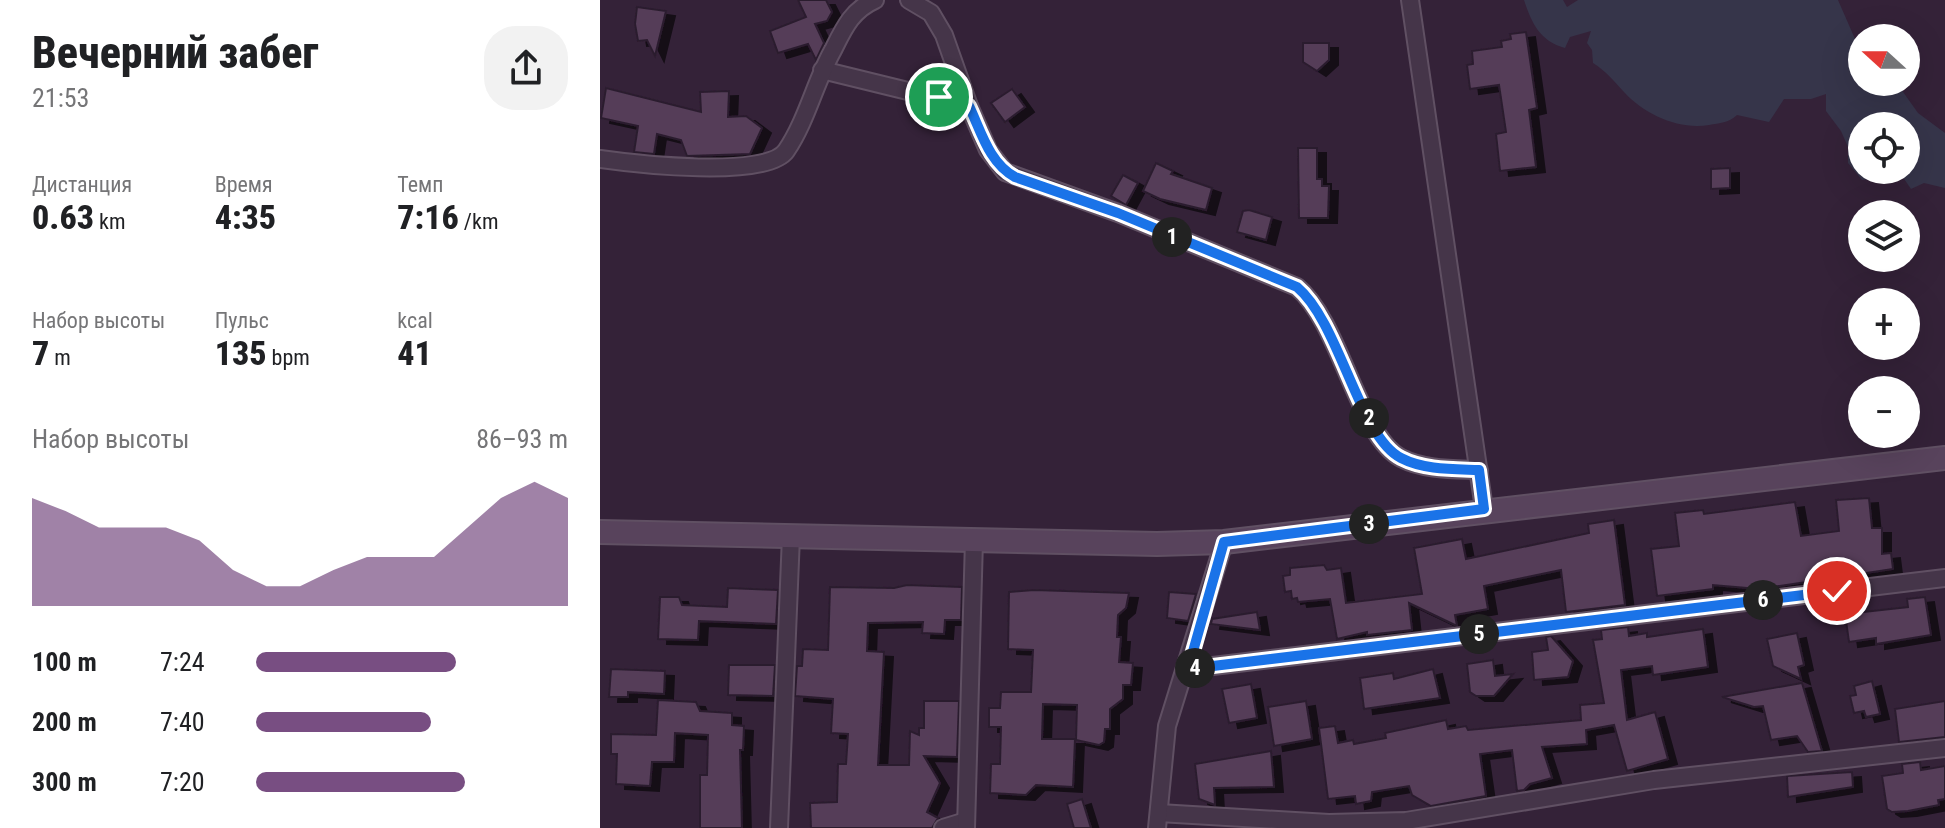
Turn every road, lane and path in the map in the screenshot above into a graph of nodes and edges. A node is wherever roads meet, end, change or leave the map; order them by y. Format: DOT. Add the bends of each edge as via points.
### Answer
graph roads {
  1 [pos="875,0"];
  2 [pos="909,0"];
  3 [pos="1410,3"];
  4 [pos="822,70"];
  5 [pos="969,106"];
  6 [pos="600,159"];
  7 [pos="1945,458"];
  8 [pos="1479,470"];
  9 [pos="1484,509"];
  10 [pos="600,532"];
  11 [pos="791,536"];
  12 [pos="974,540"];
  13 [pos="1224,542"];
  14 [pos="1945,578"];
  15 [pos="1188,669"];
  16 [pos="1945,748"];
  17 [pos="1158,820"];
  18 [pos="966,824"];
  19 [pos="779,828"];
  20 [pos="943,828"];
  1 -- 4 [label="street" via="848,21"];
  2 -- 5 [label="street" via="931,13 944,35"];
  3 -- 8 [label="street"];
  4 -- 5 [label="street"];
  4 -- 6 [label="street" via="801,123 784,153 772,162 724,168"];
  5 -- 8 [label="street" via="988,150 1005,172 1297,287 1315,304 1375,430 1398,457 1428,467"];
  7 -- 9 [label="main road"];
  8 -- 9 [label="street"];
  9 -- 13 [label="main road"];
  10 -- 11 [label="main road"];
  11 -- 12 [label="main road"];
  11 -- 19 [label="street"];
  12 -- 13 [label="main road"];
  12 -- 18 [label="street"];
  13 -- 15 [label="street"];
  14 -- 15 [label="street"];
  15 -- 17 [label="street" via="1167,726"];
  16 -- 17 [label="street" via="1654,780 1406,821"];
  18 -- 20 [label="street"];
}
